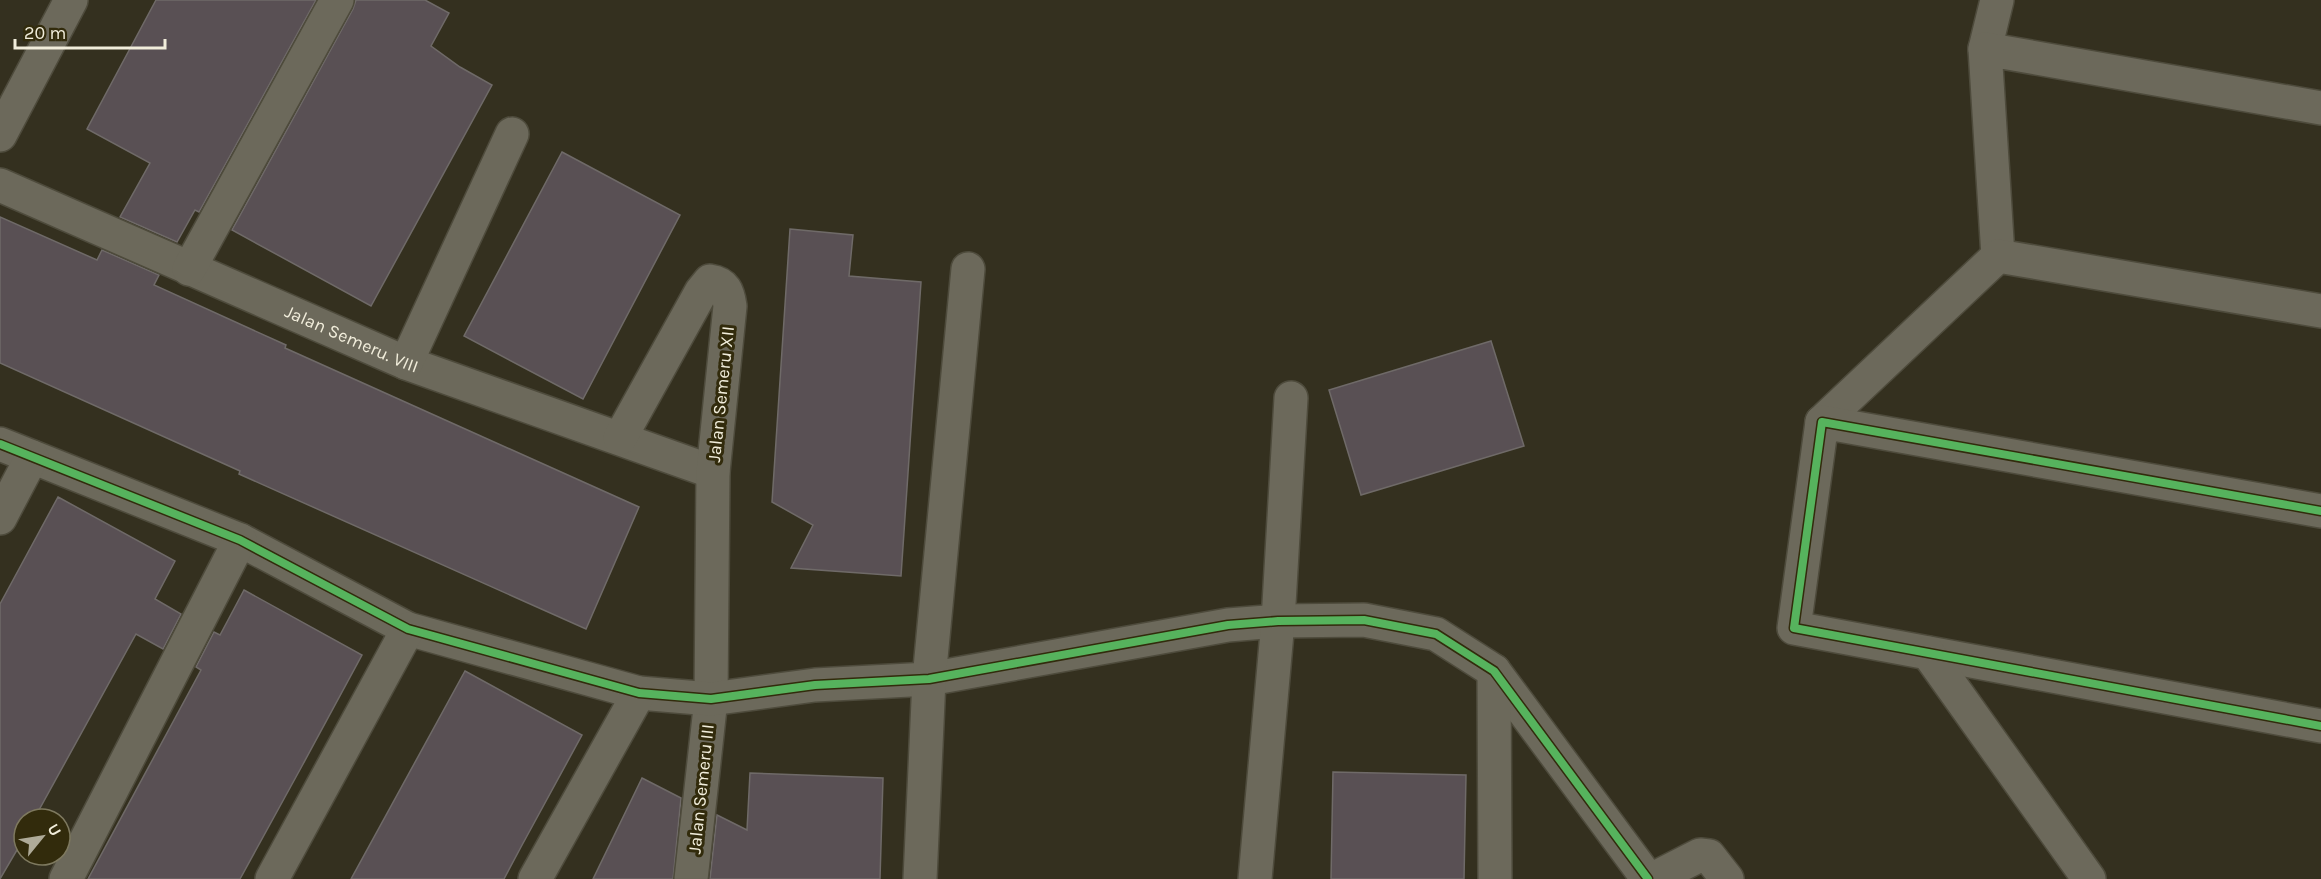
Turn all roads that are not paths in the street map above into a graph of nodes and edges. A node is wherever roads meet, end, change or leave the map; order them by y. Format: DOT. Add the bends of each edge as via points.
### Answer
graph roads {
  1 [pos="71,0"];
  2 [pos="337,0"];
  3 [pos="1997,0"];
  4 [pos="1985,49"];
  5 [pos="2321,108"];
  6 [pos="512,134"];
  7 [pos="0,135"];
  8 [pos="0,185"];
  9 [pos="1998,256"];
  10 [pos="968,268"];
  11 [pos="189,269"];
  12 [pos="2321,311"];
  13 [pos="406,363"];
  14 [pos="1291,398"];
  15 [pos="1822,422"];
  16 [pos="620,438"];
  17 [pos="0,444"];
  18 [pos="32,457"];
  19 [pos="713,472"];
  20 [pos="2321,511"];
  21 [pos="0,518"];
  22 [pos="240,540"];
  23 [pos="1278,621"];
  24 [pos="408,629"];
  25 [pos="1928,653"];
  26 [pos="1494,671"];
  27 [pos="928,679"];
  28 [pos="639,693"];
  29 [pos="711,699"];
  30 [pos="2321,726"];
  31 [pos="66,879"];
  32 [pos="272,879"];
  33 [pos="535,879"];
  34 [pos="691,879"];
  35 [pos="920,879"];
  36 [pos="1255,879"];
  37 [pos="1495,879"];
  38 [pos="1650,879"];
  39 [pos="1727,879"];
  40 [pos="2089,879"];
  1 -- 7 [label="street"];
  2 -- 11 [label="street"];
  3 -- 4 [label="street"];
  4 -- 5 [label="street"];
  4 -- 9 [label="street"];
  6 -- 13 [label="street"];
  8 -- 11 [label="street, Jalan Semeru. VIII"];
  9 -- 12 [label="street"];
  9 -- 15 [label="street"];
  10 -- 27 [label="street"];
  11 -- 13 [label="street, Jalan Semeru. VIII"];
  13 -- 16 [label="street, Jalan Semeru. VIII"];
  14 -- 23 [label="street"];
  15 -- 20 [label="street"];
  15 -- 25 [label="street" via="1794,628"];
  16 -- 19 [label="street, Jalan Semeru. VIII"];
  16 -- 19 [label="street, Jalan Semeru XII" via="701,291 710,281 718,282 728,294 730,306"];
  17 -- 18 [label="street"];
  18 -- 21 [label="street"];
  18 -- 22 [label="street"];
  19 -- 29 [label="street, Jalan Semeru XII"];
  22 -- 24 [label="street"];
  22 -- 31 [label="street"];
  23 -- 26 [label="street" via="1364,620 1436,634"];
  23 -- 27 [label="street" via="1228,625"];
  23 -- 36 [label="street"];
  24 -- 28 [label="street"];
  24 -- 32 [label="street"];
  25 -- 30 [label="street"];
  25 -- 40 [label="street"];
  26 -- 37 [label="street"];
  26 -- 38 [label="street"];
  27 -- 29 [label="street" via="815,685"];
  27 -- 35 [label="street"];
  28 -- 29 [label="street"];
  28 -- 33 [label="street"];
  29 -- 34 [label="street, Jalan Semeru III"];
  38 -- 39 [label="street" via="1700,855 1709,856"];
}
